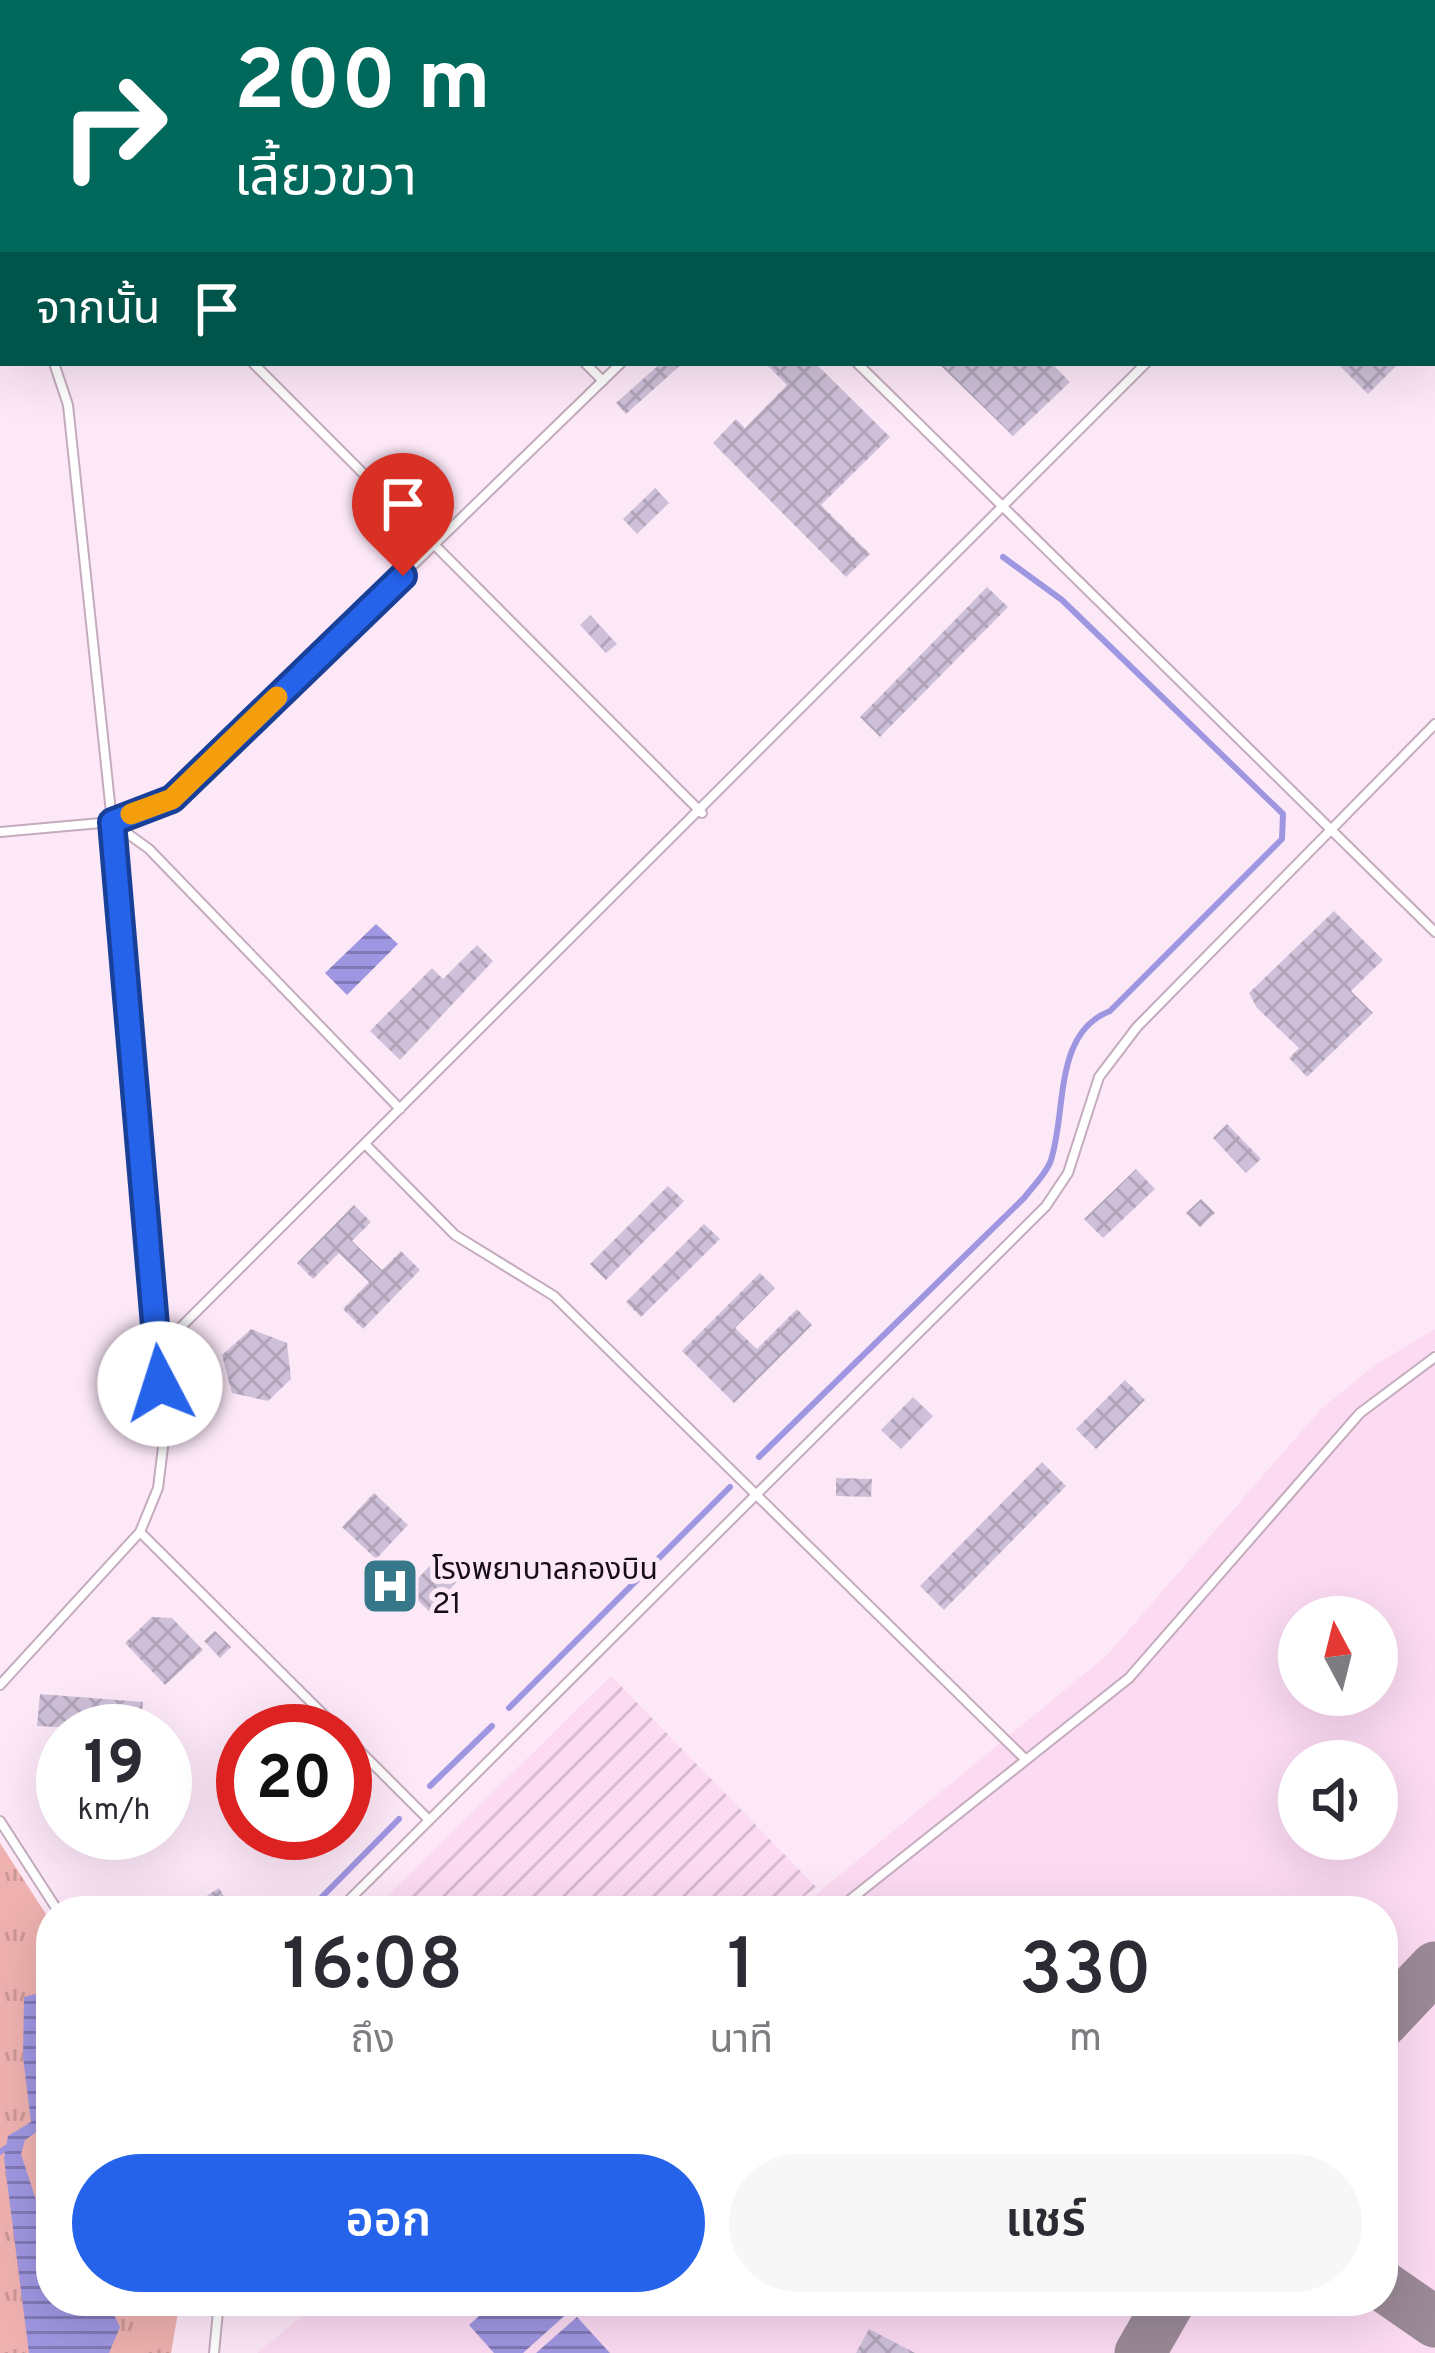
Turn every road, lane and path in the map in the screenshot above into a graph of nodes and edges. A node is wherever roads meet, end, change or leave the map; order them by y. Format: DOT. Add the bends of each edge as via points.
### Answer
graph roads {
  1 [pos="55,366"];
  2 [pos="256,366"];
  3 [pos="588,366"];
  4 [pos="618,366"];
  5 [pos="860,366"];
  6 [pos="1143,366"];
  7 [pos="603,381"];
  8 [pos="1005,505"];
  9 [pos="436,544"];
  10 [pos="1435,724"];
  11 [pos="702,813"];
  12 [pos="112,822"];
  13 [pos="1330,829"];
  14 [pos="0,832"];
  15 [pos="1435,932"];
  16 [pos="400,1109"];
  17 [pos="367,1147"];
  18 [pos="156,1338"];
  19 [pos="1435,1357"];
  20 [pos="757,1494"];
  21 [pos="140,1532"];
  22 [pos="0,1684"];
  23 [pos="312,1704"];
  24 [pos="1026,1760"];
  25 [pos="372,1764"];
  26 [pos="429,1820"];
  27 [pos="0,1821"];
  28 [pos="48,1896"];
  29 [pos="353,1896"];
  30 [pos="855,1896"];
  31 [pos="218,2316"];
  32 [pos="214,2353"];
  1 -- 12 [label="lane" via="68,405"];
  2 -- 9 [label="lane"];
  3 -- 7 [label="lane"];
  4 -- 7 [label="lane"];
  5 -- 8 [label="lane"];
  6 -- 8 [label="lane"];
  7 -- 9 [label="lane"];
  8 -- 11 [label="lane"];
  8 -- 13 [label="lane"];
  9 -- 11 [label="lane"];
  9 -- 12 [label="lane" via="172,799"];
  10 -- 13 [label="lane"];
  11 -- 16 [label="lane"];
  12 -- 14 [label="lane"];
  12 -- 16 [label="lane" via="149,849"];
  12 -- 18 [label="lane"];
  13 -- 15 [label="lane"];
  13 -- 20 [label="lane" via="1114,1056 1068,1173 1046,1206"];
  16 -- 17 [label="lane"];
  17 -- 18 [label="lane" via="171,1336"];
  17 -- 20 [label="lane" via="454,1234 554,1296"];
  18 -- 21 [label="lane" via="165,1431 158,1489"];
  19 -- 24 [label="lane" via="1360,1413 1129,1678"];
  20 -- 24 [label="lane"];
  20 -- 26 [label="lane"];
  21 -- 22 [label="lane"];
  21 -- 23 [label="lane"];
  24 -- 30 [label="lane"];
  25 -- 26 [label="lane"];
  26 -- 29 [label="lane"];
  27 -- 28 [label="lane"];
  31 -- 32 [label="lane"];
}
